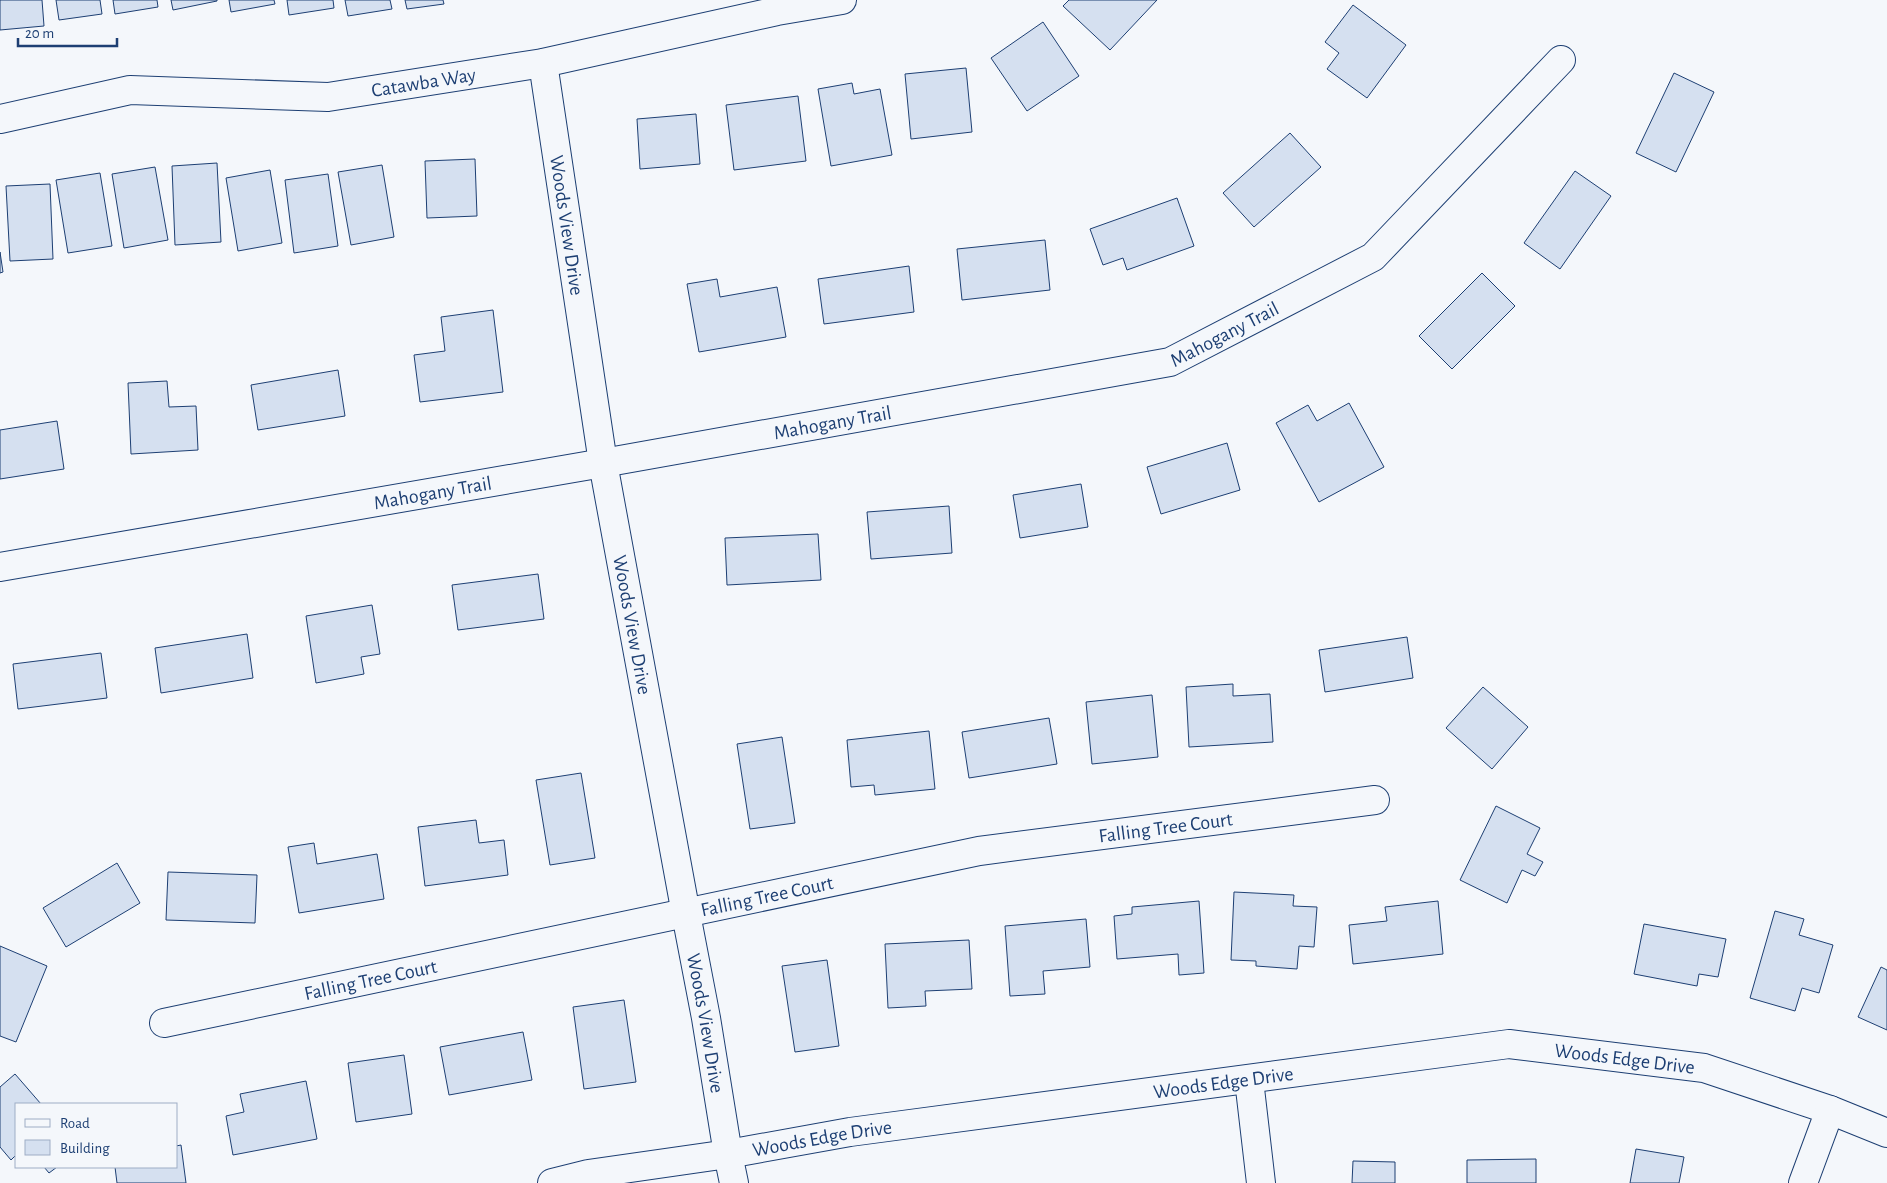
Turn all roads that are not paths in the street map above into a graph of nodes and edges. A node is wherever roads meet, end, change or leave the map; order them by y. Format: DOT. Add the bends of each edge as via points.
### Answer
graph roads {
  1 [pos="842,0"];
  2 [pos="776,6"];
  3 [pos="1561,60"];
  4 [pos="543,63"];
  5 [pos="0,119"];
  6 [pos="603,462"];
  7 [pos="0,567"];
  8 [pos="1375,800"];
  9 [pos="686,914"];
  10 [pos="164,1023"];
  11 [pos="1249,1080"];
  12 [pos="1830,1110"];
  13 [pos="1887,1132"];
  14 [pos="728,1154"];
  15 [pos="552,1183"];
  16 [pos="734,1183"];
  17 [pos="1261,1183"];
  18 [pos="1804,1183"];
  1 -- 2 [label="street, Catawba Way"];
  2 -- 4 [label="street, Catawba Way"];
  3 -- 6 [label="street, Mahogany Trail" via="1373,257 1170,362"];
  4 -- 5 [label="street, Catawba Way" via="328,97 130,90"];
  4 -- 6 [label="street, Woods View Drive"];
  6 -- 7 [label="street, Mahogany Trail"];
  6 -- 9 [label="street, Woods View Drive"];
  8 -- 9 [label="street, Falling Tree Court" via="979,851"];
  9 -- 10 [label="street, Falling Tree Court"];
  9 -- 14 [label="street, Woods View Drive"];
  11 -- 12 [label="street, Woods Edge Drive" via="1509,1044 1704,1068"];
  11 -- 14 [label="street, Woods Edge Drive" via="850,1132"];
  11 -- 17 [label="street"];
  12 -- 13 [label="street, Woods Edge Drive"];
  12 -- 18 [label="street"];
  14 -- 15 [label="street, Woods Edge Drive" via="588,1174"];
  14 -- 16 [label="street, Woods View Drive"];
}
